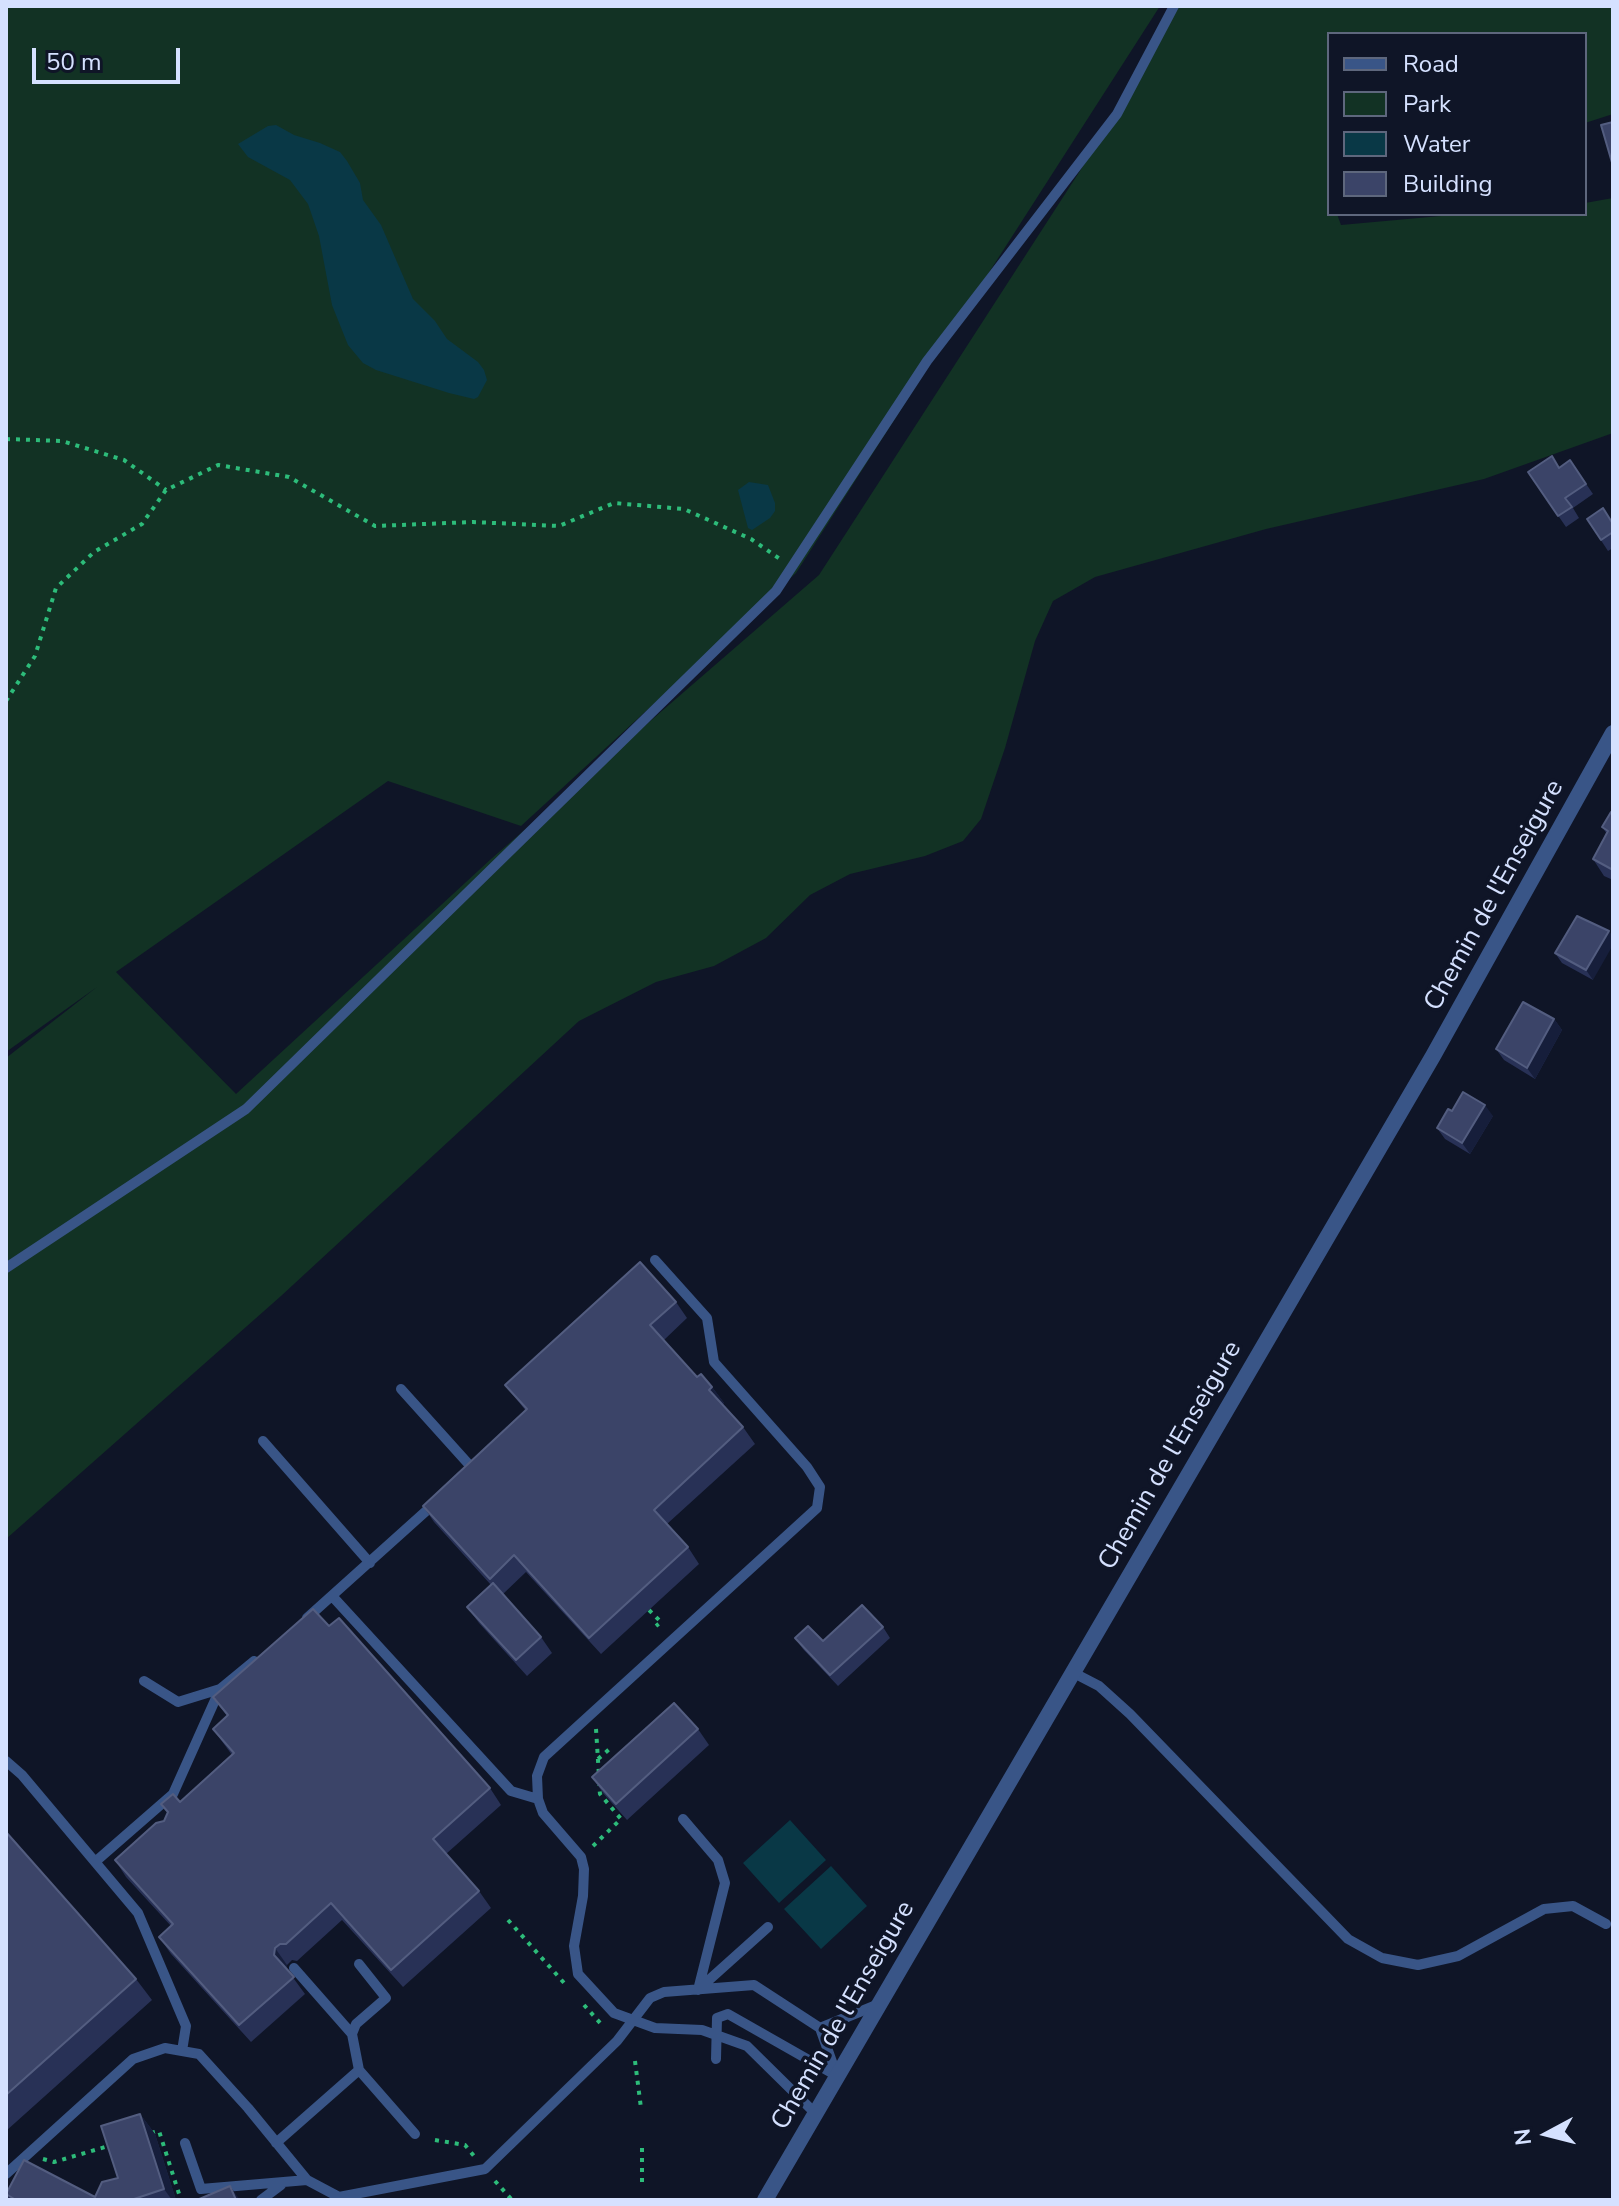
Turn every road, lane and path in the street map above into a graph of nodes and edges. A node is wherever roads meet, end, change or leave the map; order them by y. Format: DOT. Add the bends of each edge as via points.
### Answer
graph roads {
  1 [pos="1174,6"];
  2 [pos="6,439"];
  3 [pos="166,490"];
  4 [pos="791,567"];
  5 [pos="6,701"];
  6 [pos="1613,733"];
  7 [pos="655,1260"];
  8 [pos="6,1268"];
  9 [pos="401,1389"];
  10 [pos="263,1441"];
  11 [pos="461,1479"];
  12 [pos="438,1500"];
  13 [pos="370,1563"];
  14 [pos="333,1597"];
  15 [pos="649,1610"];
  16 [pos="299,1625"];
  17 [pos="656,1626"];
  18 [pos="266,1652"];
  19 [pos="1072,1672"];
  20 [pos="144,1681"];
  21 [pos="220,1689"];
  22 [pos="595,1721"];
  23 [pos="613,1746"];
  24 [pos="598,1759"];
  25 [pos="6,1761"];
  26 [pos="538,1799"];
  27 [pos="683,1819"];
  28 [pos="593,1846"];
  29 [pos="95,1862"];
  30 [pos="508,1920"];
  31 [pos="1606,1924"];
  32 [pos="768,1927"];
  33 [pos="359,1964"];
  34 [pos="294,1968"];
  35 [pos="570,1990"];
  36 [pos="698,1990"];
  37 [pos="580,2001"];
  38 [pos="881,2004"];
  39 [pos="634,2021"];
  40 [pos="601,2024"];
  41 [pos="820,2028"];
  42 [pos="352,2034"];
  43 [pos="717,2034"];
  44 [pos="182,2051"];
  45 [pos="716,2059"];
  46 [pos="635,2061"];
  47 [pos="359,2070"];
  48 [pos="837,2076"];
  49 [pos="641,2108"];
  50 [pos="815,2113"];
  51 [pos="415,2134"];
  52 [pos="144,2135"];
  53 [pos="435,2140"];
  54 [pos="185,2143"];
  55 [pos="276,2143"];
  56 [pos="114,2144"];
  57 [pos="642,2148"];
  58 [pos="476,2158"];
  59 [pos="42,2159"];
  60 [pos="6,2174"];
  61 [pos="307,2180"];
  62 [pos="495,2181"];
  63 [pos="282,2184"];
  64 [pos="642,2187"];
  65 [pos="339,2199"];
  66 [pos="181,2200"];
  67 [pos="261,2200"];
  68 [pos="512,2200"];
  69 [pos="765,2200"];
  1 -- 4 [label="lane" via="1117,114 927,361"];
  2 -- 3 [label="path" via="62,441 124,460"];
  3 -- 4 [label="path" via="218,465 289,477 375,526 559,526 614,503 684,509 751,539"];
  3 -- 5 [label="path" via="142,524 94,552 56,588 35,656"];
  4 -- 8 [label="lane" via="776,591 246,1109"];
  6 -- 19 [label="street, Chemin de l'Enseigure" via="1433,1056"];
  7 -- 26 [label="lane" via="707,1318 714,1362 807,1467 820,1487 817,1508 544,1757 537,1776"];
  9 -- 11 [label="lane" via="476,1465"];
  10 -- 13 [label="lane"];
  12 -- 13 [label="lane"];
  13 -- 14 [label="lane"];
  14 -- 16 [label="lane"];
  14 -- 26 [label="lane" via="511,1791"];
  15 -- 17 [label="path" via="661,1622"];
  18 -- 21 [label="lane"];
  19 -- 31 [label="lane" via="1099,1686 1130,1714 1348,1939 1382,1958 1418,1965 1458,1956 1544,1909 1573,1906"];
  19 -- 38 [label="street, Chemin de l'Enseigure"];
  20 -- 21 [label="lane" via="178,1702"];
  21 -- 29 [label="lane" via="173,1794 156,1816"];
  22 -- 24 [label="path"];
  23 -- 24 [label="path"];
  24 -- 28 [label="path" via="600,1794 621,1819"];
  25 -- 29 [label="lane"];
  26 -- 39 [label="lane" via="543,1813 581,1857 584,1869 574,1946 578,1974 614,2013"];
  27 -- 36 [label="lane" via="718,1860 725,1883"];
  29 -- 44 [label="lane" via="138,1913 186,2026"];
  30 -- 35 [label="path"];
  32 -- 36 [label="lane"];
  33 -- 42 [label="lane" via="386,1998"];
  34 -- 42 [label="lane"];
  36 -- 39 [label="lane" via="650,1998"];
  36 -- 41 [label="lane" via="754,1985"];
  37 -- 40 [label="path"];
  38 -- 41 [label="lane"];
  38 -- 48 [label="street, Chemin de l'Enseigure"];
  39 -- 43 [label="lane"];
  39 -- 65 [label="lane" via="485,2169"];
  41 -- 48 [label="lane"];
  42 -- 47 [label="lane"];
  43 -- 45 [label="lane"];
  43 -- 48 [label="lane" via="717,2018 728,2014"];
  43 -- 50 [label="lane" via="747,2046"];
  44 -- 55 [label="lane" via="199,2054"];
  44 -- 60 [label="lane" via="165,2048 133,2059"];
  46 -- 49 [label="path"];
  47 -- 51 [label="lane"];
  47 -- 55 [label="lane"];
  48 -- 50 [label="street, Chemin de l'Enseigure"];
  50 -- 69 [label="street, Chemin de l'Enseigure"];
  52 -- 66 [label="path" via="159,2131"];
  53 -- 58 [label="path" via="465,2145"];
  54 -- 63 [label="lane" via="201,2189"];
  55 -- 61 [label="lane"];
  56 -- 59 [label="path" via="54,2162"];
  57 -- 64 [label="path"];
  61 -- 63 [label="lane"];
  61 -- 65 [label="lane"];
  62 -- 68 [label="path"];
  63 -- 67 [label="lane"];
}
